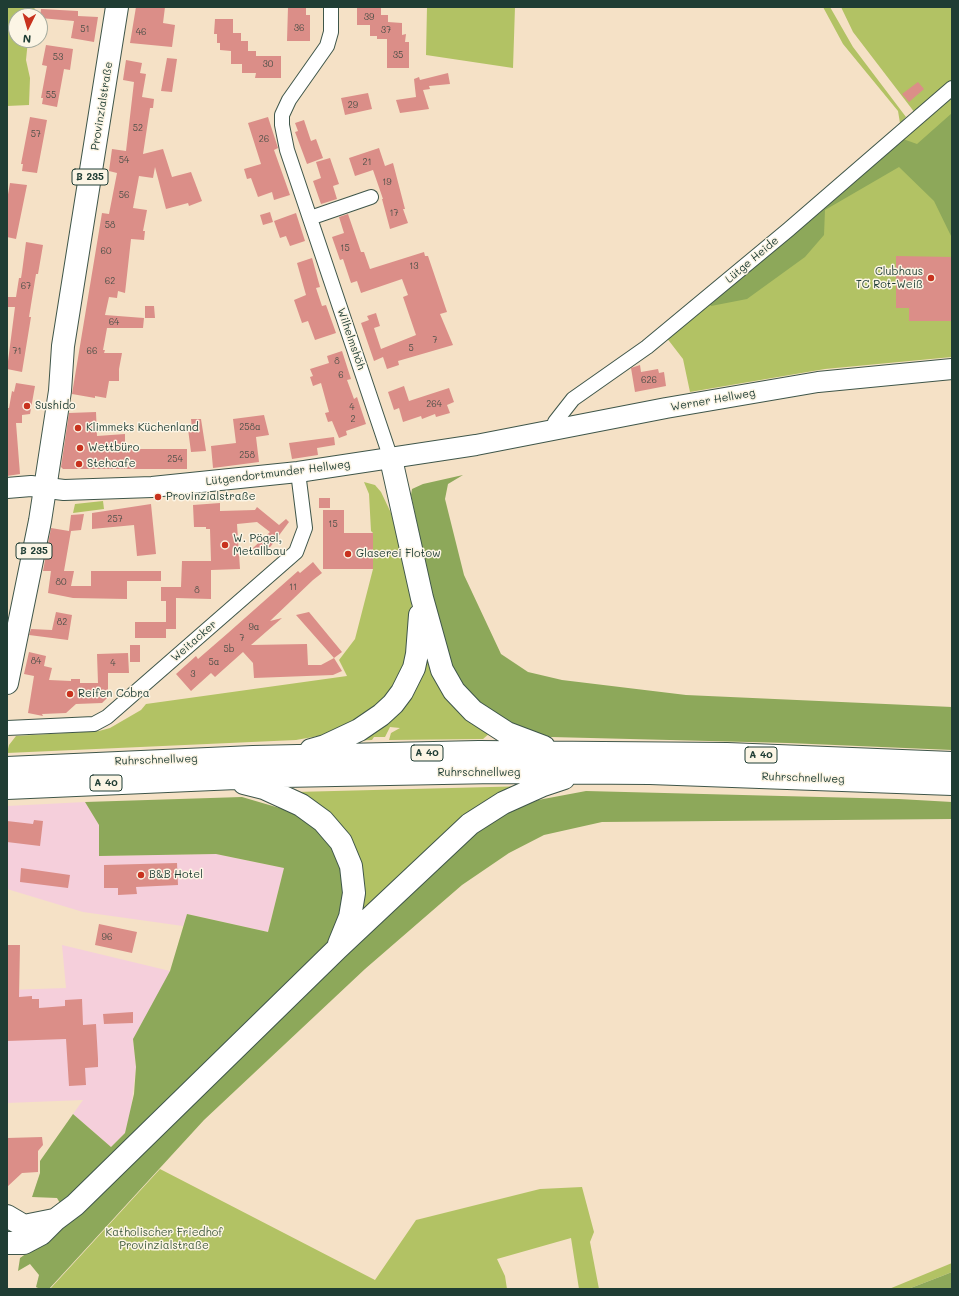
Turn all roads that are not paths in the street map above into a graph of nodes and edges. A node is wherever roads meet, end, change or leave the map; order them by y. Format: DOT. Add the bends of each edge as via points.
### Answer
graph roads {
  1 [pos="118,7"];
  2 [pos="331,7"];
  3 [pos="952,88"];
  4 [pos="371,197"];
  5 [pos="310,218"];
  6 [pos="952,369"];
  7 [pos="555,430"];
  8 [pos="476,445"];
  9 [pos="391,459"];
  10 [pos="298,472"];
  11 [pos="38,487"];
  12 [pos="7,488"];
  13 [pos="422,598"];
  14 [pos="7,683"];
  15 [pos="14,728"];
  16 [pos="581,752"];
  17 [pos="273,756"];
  18 [pos="952,763"];
  19 [pos="7,768"];
  20 [pos="606,773"];
  21 [pos="204,779"];
  22 [pos="952,784"];
  23 [pos="7,788"];
  24 [pos="337,949"];
  25 [pos="14,1231"];
  26 [pos="7,1258"];
  1 -- 11 [label="main road, Provinzialstraße / B 235" via="62,346 60,391"];
  2 -- 5 [label="street, Wilhelmshöh" via="331,32 327,46 289,100 282,115 287,150"];
  3 -- 7 [label="street, Lütge Heide" via="788,230 647,347 573,399 555,422"];
  4 -- 5 [label="street"];
  5 -- 9 [label="street, Wilhelmshöh"];
  6 -- 7 [label="main road, Werner Hellweg" via="818,382"];
  7 -- 8 [label="main road, Werner Hellweg"];
  8 -- 9 [label="main road, Lütgendortmunder Hellweg"];
  9 -- 10 [label="main road, Lütgendortmunder Hellweg"];
  9 -- 13 [label="main road"];
  10 -- 11 [label="main road, Lütgendortmunder Hellweg" via="152,487 64,490"];
  10 -- 15 [label="street, Weitacker" via="305,528 296,552 107,717 94,724"];
  11 -- 12 [label="main road, Lütgendortmunder Hellweg"];
  11 -- 14 [label="main road, Provinzialstraße / B 235" via="40,521"];
  13 -- 16 [label="main road" via="442,670 454,691 473,711 521,739 554,750"];
  13 -- 17 [label="main road" via="414,668 393,704 359,730 325,746"];
  16 -- 17 [label="main road, Ruhrschnellweg / A 40"];
  16 -- 18 [label="main road, Ruhrschnellweg / A 40" via="727,754"];
  17 -- 19 [label="main road, Ruhrschnellweg / A 40"];
  20 -- 21 [label="main road, Ruhrschnellweg / A 40" via="366,774"];
  20 -- 22 [label="main road, Ruhrschnellweg / A 40"];
  20 -- 24 [label="main road" via="577,776 543,785 503,803 486,814 455,838"];
  21 -- 23 [label="main road, Ruhrschnellweg / A 40"];
  21 -- 24 [label="main road" via="234,781 276,793 312,812 333,831 347,854 354,880 353,904"];
  24 -- 25 [label="main road" via="75,1205 55,1220"];
  25 -- 26 [label="main road"];
}
